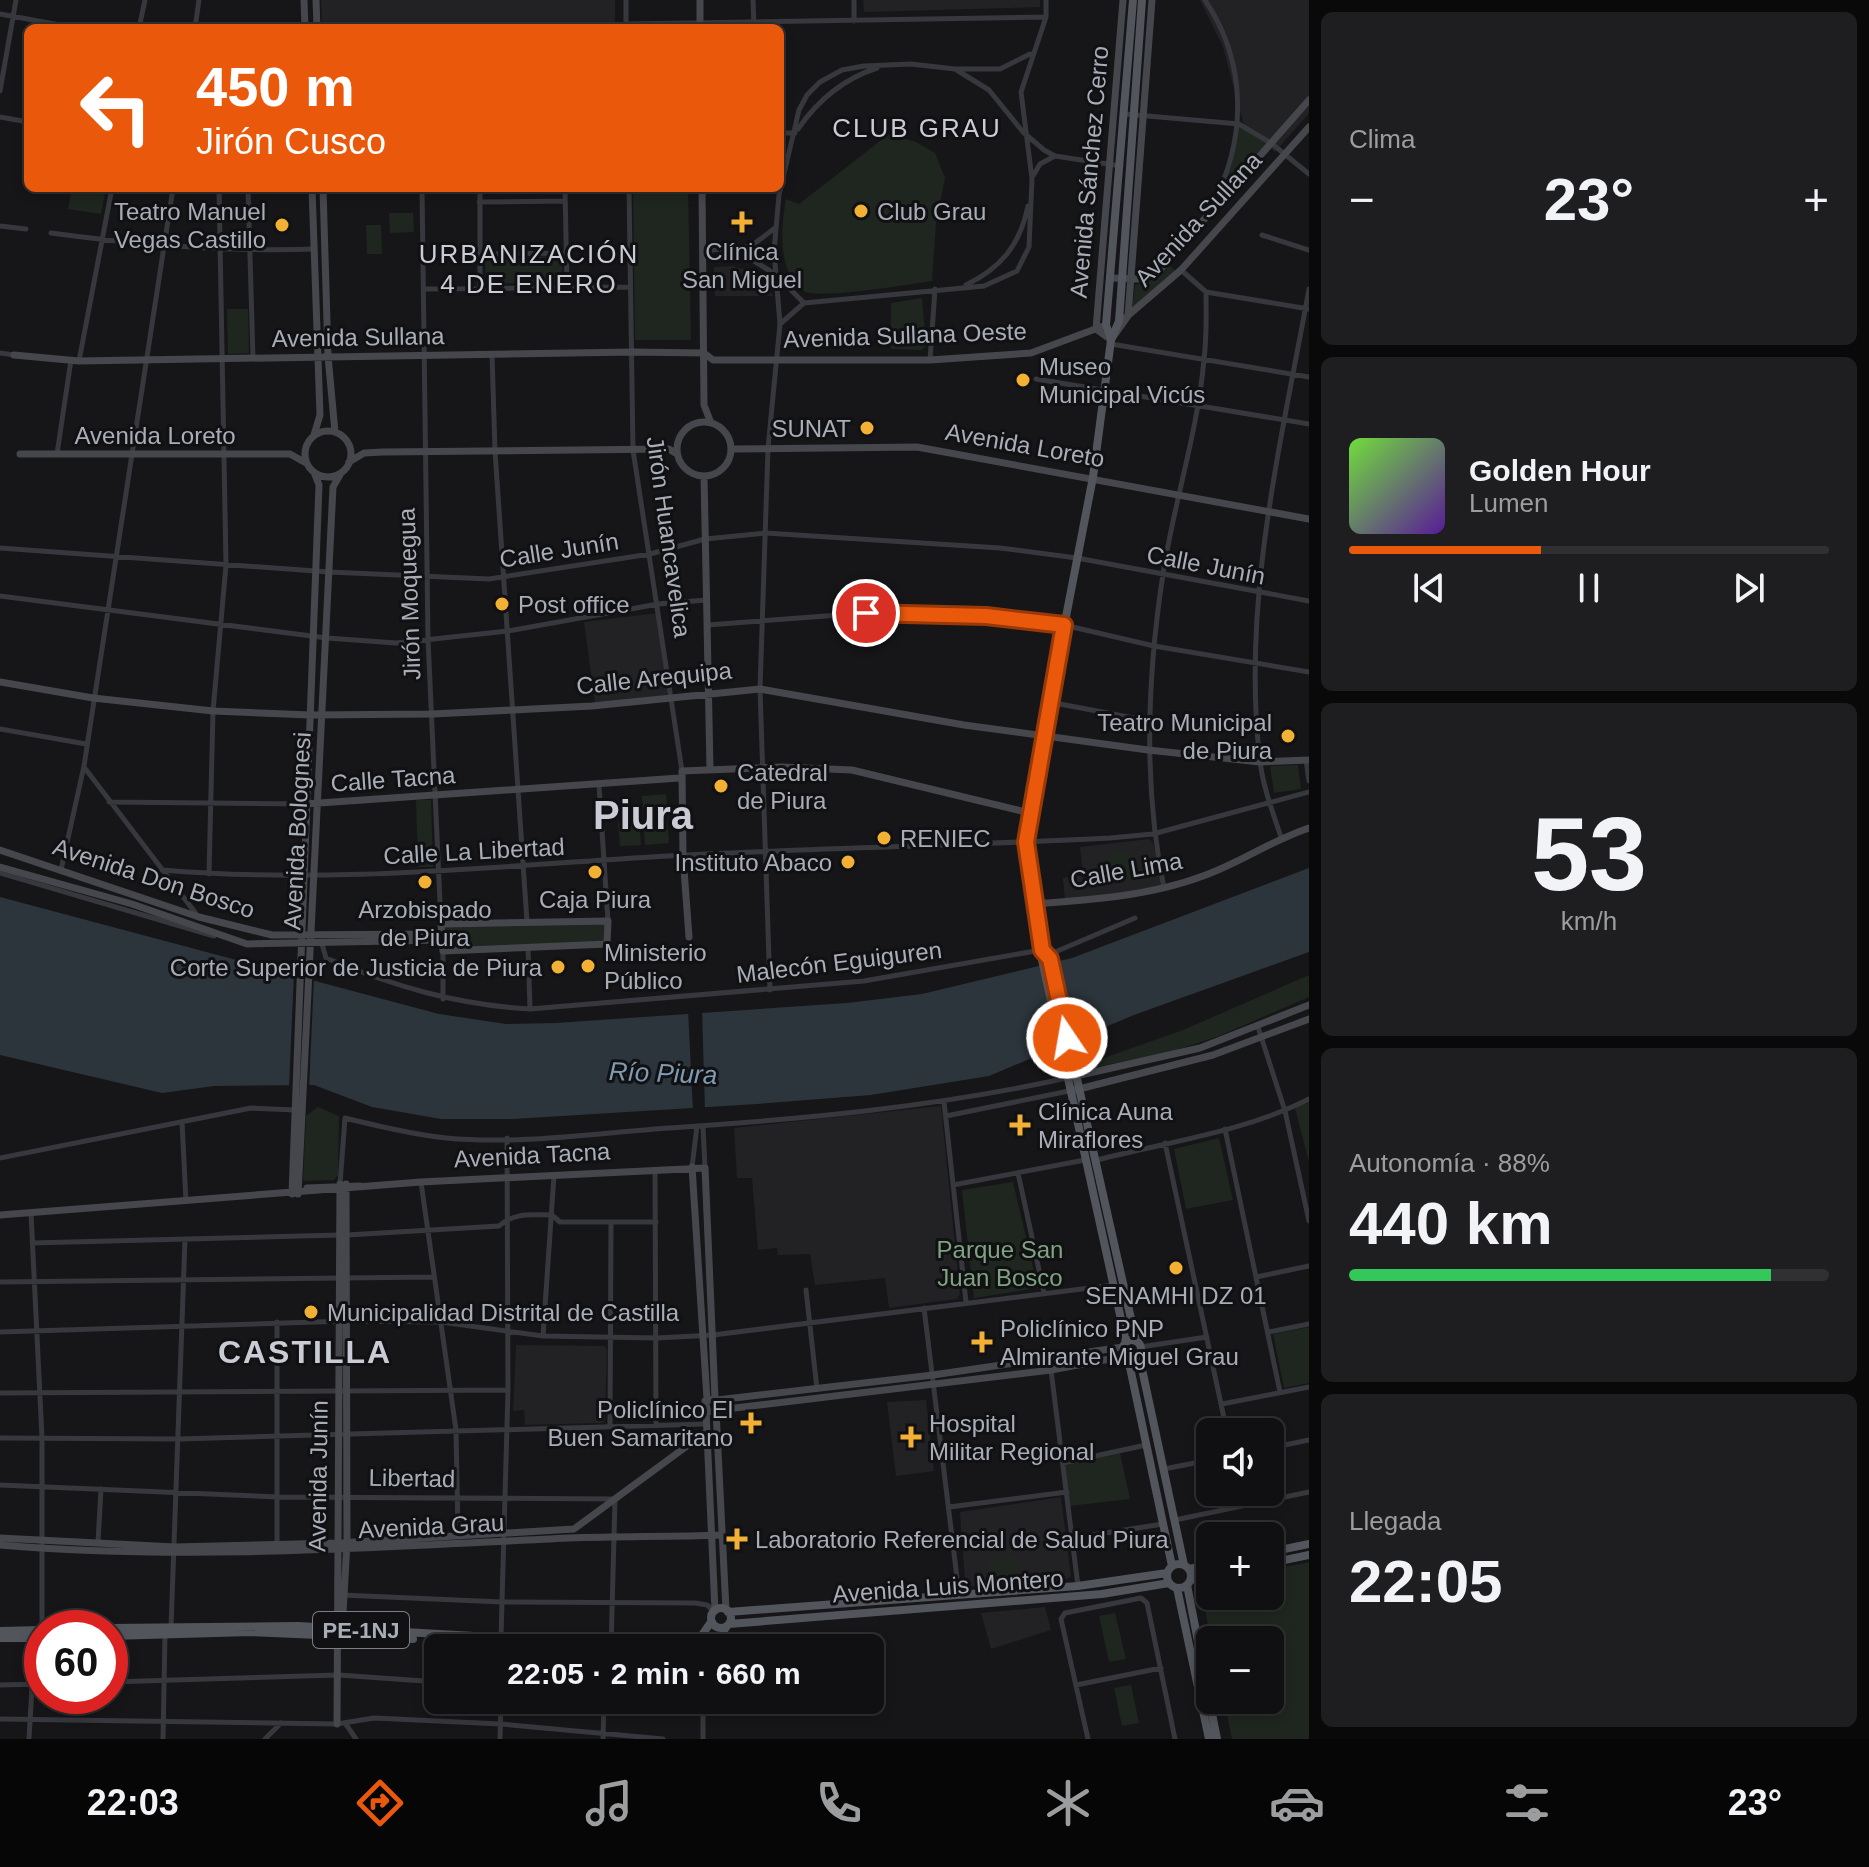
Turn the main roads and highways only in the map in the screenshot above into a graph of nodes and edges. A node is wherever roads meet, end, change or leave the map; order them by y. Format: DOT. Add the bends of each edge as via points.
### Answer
graph roads {
  1 [pos="304,0"];
  2 [pos="316,0"];
  3 [pos="700,0"];
  4 [pos="1123,0"];
  5 [pos="1133,0"];
  6 [pos="1142,0"];
  7 [pos="1152,0"];
  8 [pos="305,24"];
  9 [pos="317,24"];
  10 [pos="700,24"];
  11 [pos="1309,100"];
  12 [pos="1134,115"];
  13 [pos="1309,127"];
  14 [pos="312,192"];
  15 [pos="323,192"];
  16 [pos="702,192"];
  17 [pos="1111,278"];
  18 [pos="1127,278"];
  19 [pos="1128,316"];
  20 [pos="1119,321"];
  21 [pos="1106,325"];
  22 [pos="1096,329"];
  23 [pos="1111,342"];
  24 [pos="704,353"];
  25 [pos="14,355"];
  26 [pos="323,356"];
  27 [pos="704,405"];
  28 [pos="698,422"];
  29 [pos="711,423"];
  30 [pos="335,432"];
  31 [pos="314,435"];
  32 [pos="307,442"];
  33 [pos="349,445"];
  34 [pos="731,449"];
  35 [pos="673,452"];
  36 [pos="364,453"];
  37 [pos="20,454"];
  38 [pos="290,454"];
  39 [pos="349,462"];
  40 [pos="306,463"];
  41 [pos="314,472"];
  42 [pos="341,473"];
  43 [pos="704,476"];
  44 [pos="1093,477"];
  45 [pos="1309,519"];
  46 [pos="0,682"];
  47 [pos="708,692"];
  48 [pos="310,715"];
  49 [pos="324,715"];
  50 [pos="1043,736"];
  51 [pos="1307,760"];
  52 [pos="710,768"];
  53 [pos="680,774"];
  54 [pos="305,804"];
  55 [pos="319,804"];
  56 [pos="1030,813"];
  57 [pos="1309,828"];
  58 [pos="0,850"];
  59 [pos="0,867"];
  60 [pos="1034,904"];
  61 [pos="442,937"];
  62 [pos="689,937"];
  63 [pos="306,941"];
  64 [pos="1309,1005"];
  65 [pos="1309,1019"];
  66 [pos="1108,1070"];
  67 [pos="1071,1077"];
  68 [pos="1111,1083"];
  69 [pos="1080,1089"];
  70 [pos="1069,1091"];
  71 [pos="692,1167"];
  72 [pos="343,1187"];
  73 [pos="292,1192"];
  74 [pos="0,1215"];
  75 [pos="1111,1225"];
  76 [pos="1101,1227"];
  77 [pos="1138,1348"];
  78 [pos="1126,1351"];
  79 [pos="933,1380"];
  80 [pos="713,1399"];
  81 [pos="1149,1399"];
  82 [pos="1138,1402"];
  83 [pos="717,1410"];
  84 [pos="706,1411"];
  85 [pos="706,1428"];
  86 [pos="710,1535"];
  87 [pos="721,1535"];
  88 [pos="0,1538"];
  89 [pos="41,1544"];
  90 [pos="1309,1544"];
  91 [pos="0,1545"];
  92 [pos="342,1547"];
  93 [pos="1284,1549"];
  94 [pos="175,1551"];
  95 [pos="1309,1555"];
  96 [pos="1284,1560"];
  97 [pos="1196,1566"];
  98 [pos="1186,1567"];
  99 [pos="1171,1578"];
  100 [pos="1196,1581"];
  101 [pos="1189,1583"];
  102 [pos="806,1606"];
  103 [pos="764,1609"];
  104 [pos="714,1611"];
  105 [pos="727,1611"];
  106 [pos="807,1617"];
  107 [pos="764,1621"];
  108 [pos="711,1622"];
  109 [pos="728,1624"];
  110 [pos="128,1629"];
  111 [pos="0,1631"];
  112 [pos="168,1631"];
  113 [pos="24,1633"];
  114 [pos="128,1634"];
  115 [pos="339,1634"];
  116 [pos="703,1634"];
  117 [pos="721,1634"];
  118 [pos="24,1636"];
  119 [pos="0,1638"];
  120 [pos="424,1639"];
  121 [pos="341,1724"];
  122 [pos="1209,1739"];
  123 [pos="1217,1739"];
  1 -- 8 [label="main road"];
  2 -- 9 [label="main road"];
  3 -- 10 [label="main road"];
  4 -- 22 [label="main road, Avenida Sánchez Cerro"];
  5 -- 12 [label="main road, Avenida Sánchez Cerro"];
  6 -- 12 [label="main road, Avenida Sánchez Cerro"];
  7 -- 12 [label="main road, Avenida Sánchez Cerro"];
  11 -- 18 [label="main road, Avenida Sullana" via="1157,273"];
  12 -- 17 [label="main road, Avenida Sánchez Cerro" via="1121,166"];
  12 -- 18 [label="main road, Avenida Sánchez Cerro"];
  13 -- 19 [label="main road, Avenida Sullana" via="1181,270"];
  14 -- 26 [label="main road"];
  15 -- 26 [label="main road"];
  16 -- 24 [label="main road"];
  17 -- 18 [label="main road, Avenida Sullana"];
  17 -- 21 [label="main road, Avenida Sánchez Cerro"];
  18 -- 19 [label="main road, Avenida Sánchez Cerro"];
  18 -- 20 [label="main road, Avenida Sánchez Cerro"];
  19 -- 20 [label="main road, Avenida Sullana"];
  19 -- 23 [label="main road, Avenida Sánchez Cerro"];
  20 -- 21 [label="main road, Avenida Sullana"];
  20 -- 23 [label="main road, Avenida Sánchez Cerro"];
  21 -- 22 [label="main road, Avenida Sullana Oeste"];
  21 -- 23 [label="main road, Avenida Sánchez Cerro"];
  22 -- 23 [label="main road, Avenida Sánchez Cerro"];
  22 -- 24 [label="main road, Avenida Sullana Oeste" via="1031,353 930,360 713,360"];
  23 -- 44 [label="main road, Avenida Sánchez Cerro"];
  24 -- 26 [label="main road, Avenida Sullana"];
  24 -- 27 [label="main road"];
  25 -- 26 [label="main road, Avenida Sullana" via="75,360"];
  26 -- 30 [label="main road"];
  26 -- 31 [label="main road"];
  27 -- 28 [label="main road"];
  27 -- 29 [label="main road"];
  28 -- 29 [label="main road"];
  28 -- 35 [label="main road" via="682,432"];
  29 -- 34 [label="main road" via="727,435"];
  30 -- 31 [label="main road"];
  30 -- 33 [label="main road"];
  31 -- 32 [label="main road"];
  32 -- 38 [label="main road"];
  32 -- 40 [label="main road"];
  33 -- 36 [label="main road"];
  33 -- 39 [label="main road"];
  34 -- 43 [label="main road" via="720,471"];
  34 -- 44 [label="main road, Avenida Loreto" via="917,447"];
  35 -- 36 [label="main road"];
  35 -- 43 [label="main road" via="690,472"];
  36 -- 39 [label="main road"];
  37 -- 38 [label="main road, Avenida Loreto"];
  38 -- 40 [label="main road, Avenida Loreto"];
  39 -- 42 [label="main road"];
  40 -- 41 [label="main road"];
  41 -- 42 [label="main road" via="327,477"];
  41 -- 48 [label="main road, Avenida Bolognesi" via="319,485"];
  42 -- 49 [label="main road, Avenida Bolognesi" via="333,487"];
  43 -- 47 [label="main road"];
  44 -- 45 [label="main road, Avenida Loreto"];
  44 -- 50 [label="main road, Avenida Sánchez Cerro"];
  46 -- 48 [label="main road, Calle Arequipa" via="213,711"];
  47 -- 49 [label="main road, Calle Arequipa" via="513,710"];
  47 -- 50 [label="main road, Calle Arequipa" via="760,689"];
  47 -- 52 [label="main road"];
  48 -- 49 [label="main road, Calle Arequipa"];
  48 -- 54 [label="main road, Avenida Bolognesi"];
  49 -- 55 [label="main road, Avenida Bolognesi"];
  50 -- 51 [label="main road, Calle Arequipa" via="1260,762"];
  50 -- 56 [label="main road, Avenida Sánchez Cerro"];
  52 -- 53 [label="main road, Calle Tacna"];
  52 -- 56 [label="main road, Calle Tacna" via="852,770"];
  53 -- 55 [label="main road, Calle Tacna" via="599,785"];
  53 -- 62 [label="main road, Jirón Huancavelica"];
  54 -- 55 [label="main road, Calle Tacna"];
  54 -- 63 [label="main road, Avenida Bolognesi"];
  55 -- 63 [label="main road, Avenida Bolognesi"];
  56 -- 60 [label="main road, Avenida Sánchez Cerro" via="1026,842"];
  57 -- 60 [label="main road, Calle Lima" via="1209,874 1164,888"];
  58 -- 63 [label="main road, Avenida Don Bosco" via="199,917"];
  59 -- 63 [label="main road, Avenida Don Bosco" via="132,904 226,938 252,944"];
  60 -- 67 [label="main road, Avenida Sánchez Cerro"];
  61 -- 61 [label="main road, Jirón Moquegua" via="441,924 608,921 607,944 443,951"];
  61 -- 63 [label="main road, Avenida Don Bosco"];
  61 -- 63 [label="main road, Avenida Don Bosco"];
  63 -- 73 [label="main road, Avenida Bolognesi"];
  64 -- 66 [label="main road" via="1200,1048"];
  65 -- 68 [label="main road" via="1213,1055"];
  66 -- 67 [label="main road"];
  66 -- 68 [label="main road"];
  67 -- 69 [label="main road"];
  67 -- 70 [label="main road"];
  68 -- 69 [label="main road"];
  69 -- 70 [label="main road"];
  69 -- 75 [label="main road"];
  70 -- 76 [label="main road"];
  71 -- 72 [label="main road, Avenida Tacna"];
  71 -- 80 [label="main road" via="703,1336"];
  71 -- 80 [label="main road, Avenida Tacna" via="705,1168"];
  72 -- 73 [label="main road, Avenida Tacna"];
  72 -- 92 [label="main road, Avenida Junín"];
  73 -- 74 [label="main road, Avenida Tacna"];
  75 -- 76 [label="main road"];
  75 -- 77 [label="main road"];
  76 -- 78 [label="main road"];
  77 -- 78 [label="main road"];
  77 -- 78 [label="main road"];
  77 -- 81 [label="main road"];
  78 -- 79 [label="main road"];
  78 -- 79 [label="main road" via="1051,1370"];
  78 -- 82 [label="main road"];
  79 -- 80 [label="main road"];
  79 -- 83 [label="main road"];
  80 -- 83 [label="main road"];
  80 -- 84 [label="main road"];
  81 -- 82 [label="main road"];
  81 -- 98 [label="main road"];
  82 -- 99 [label="main road"];
  83 -- 84 [label="main road"];
  83 -- 87 [label="main road"];
  84 -- 85 [label="main road"];
  85 -- 86 [label="main road"];
  85 -- 92 [label="main road, Avenida Grau" via="574,1529"];
  86 -- 87 [label="main road, Avenida Grau"];
  86 -- 92 [label="main road, Avenida Grau"];
  86 -- 104 [label="main road"];
  87 -- 105 [label="main road"];
  88 -- 89 [label="main road, Avenida Grau"];
  89 -- 91 [label="main road, Avenida Grau"];
  89 -- 94 [label="main road, Avenida Grau"];
  89 -- 94 [label="main road, Avenida Grau" via="98,1542"];
  90 -- 93 [label="main road"];
  92 -- 94 [label="main road, Avenida Grau"];
  92 -- 94 [label="main road, Avenida Grau" via="277,1544"];
  92 -- 115 [label="main road, Avenida Junín"];
  95 -- 96 [label="main road"];
  97 -- 98 [label="main road"];
  98 -- 99 [label="main road"];
  98 -- 101 [label="main road"];
  99 -- 101 [label="main road"];
  99 -- 102 [label="main road, Avenida Luis Montero"];
  99 -- 106 [label="main road, Avenida Luis Montero" via="1102,1594"];
  99 -- 122 [label="main road"];
  100 -- 101 [label="main road"];
  101 -- 123 [label="main road"];
  102 -- 103 [label="main road, Avenida Luis Montero"];
  102 -- 106 [label="main road"];
  103 -- 105 [label="main road, Avenida Luis Montero"];
  103 -- 107 [label="main road"];
  104 -- 105 [label="main road, Avenida Luis Montero"];
  104 -- 108 [label="main road"];
  105 -- 109 [label="main road"];
  106 -- 107 [label="main road, Avenida Luis Montero"];
  107 -- 109 [label="main road, Avenida Luis Montero"];
  108 -- 109 [label="main road, Avenida Luis Montero" via="720,1628"];
  108 -- 116 [label="main road"];
  109 -- 117 [label="main road"];
  110 -- 112 [label="main road, PE-1NJ"];
  111 -- 113 [label="main road"];
  112 -- 114 [label="main road, PE-1NJ"];
  112 -- 115 [label="main road, PE-1NJ"];
  115 -- 120 [label="main road, PE-1NJ"];
  115 -- 121 [label="main road, Avenida Junín"];
  118 -- 119 [label="main road"];
}
